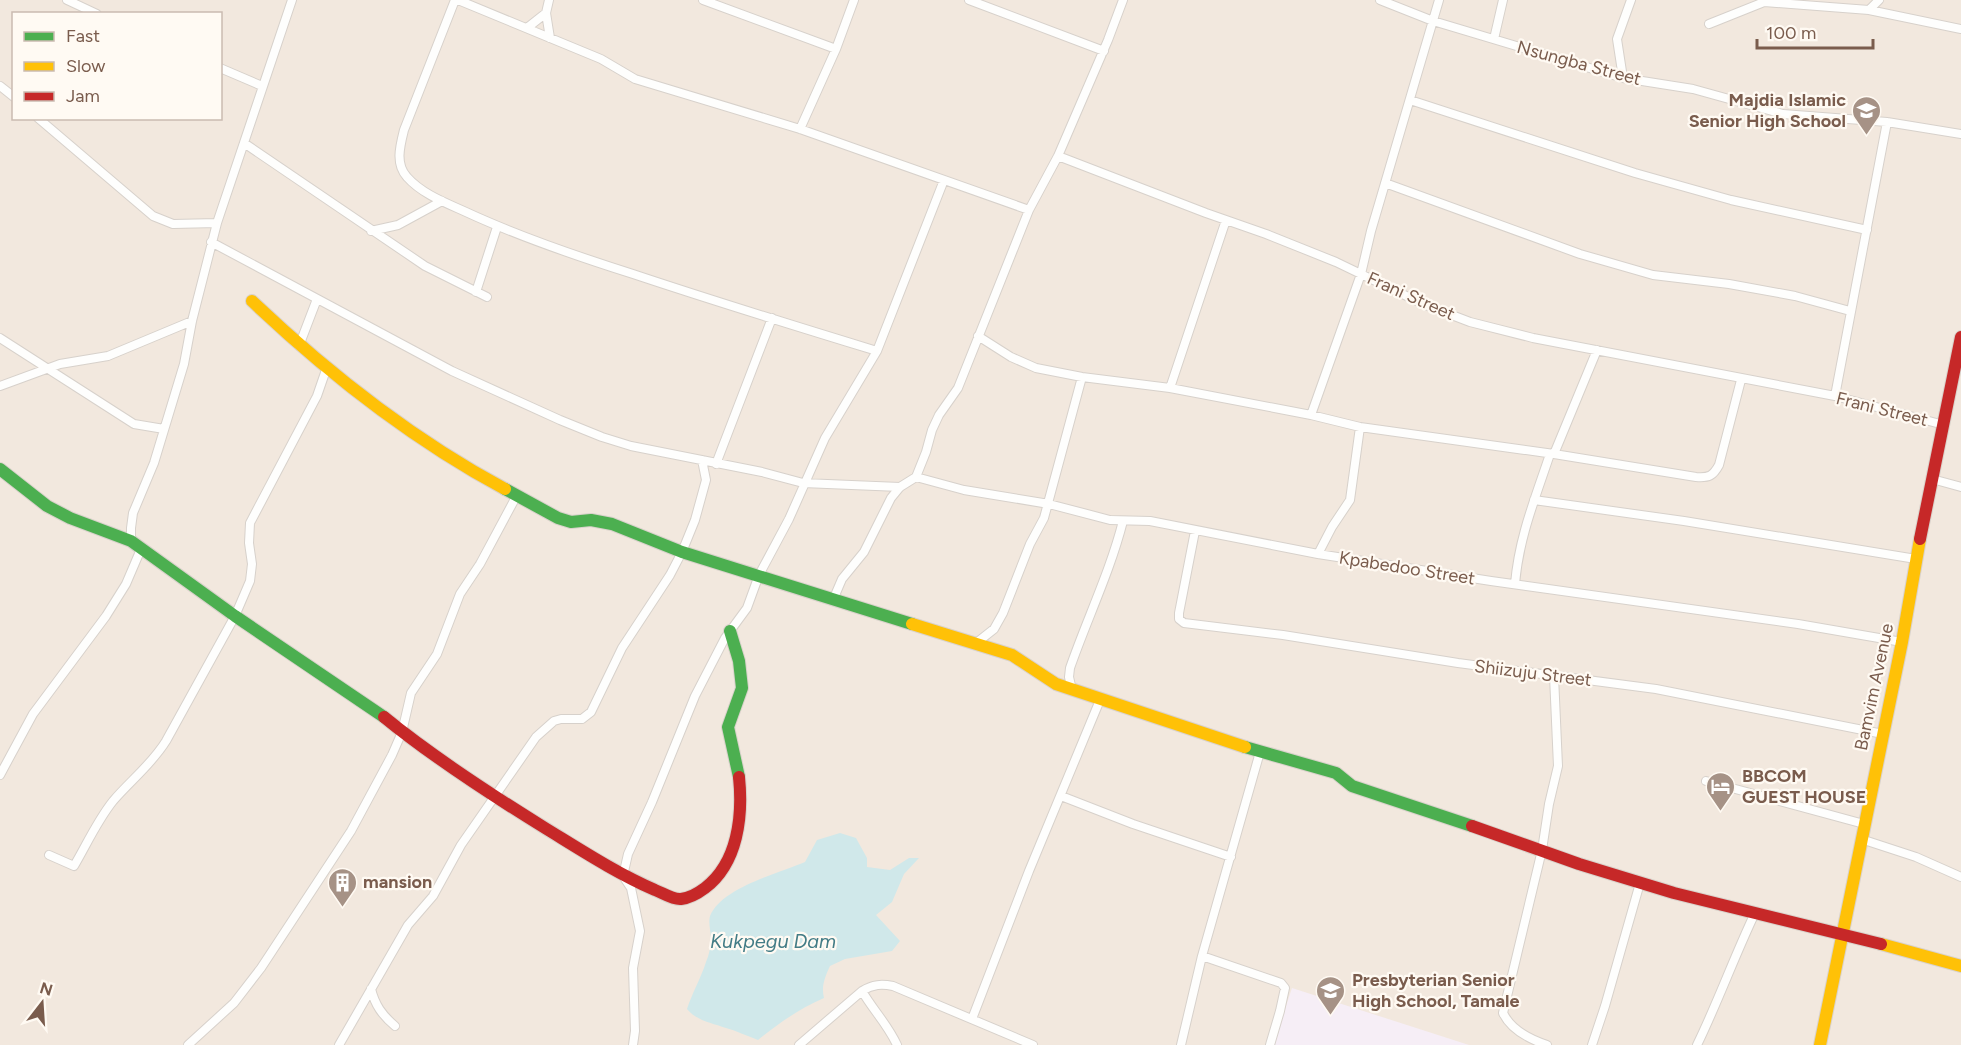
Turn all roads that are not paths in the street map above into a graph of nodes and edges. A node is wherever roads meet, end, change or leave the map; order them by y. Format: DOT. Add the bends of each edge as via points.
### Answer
graph roads {
  1 [pos="67,0"];
  2 [pos="292,0"];
  3 [pos="456,0"];
  4 [pos="549,0"];
  5 [pos="703,0"];
  6 [pos="854,0"];
  7 [pos="969,0"];
  8 [pos="1123,0"];
  9 [pos="1380,0"];
  10 [pos="1439,0"];
  11 [pos="1503,0"];
  12 [pos="1631,0"];
  13 [pos="1879,0"];
  14 [pos="1764,1"];
  15 [pos="1869,10"];
  16 [pos="93,12"];
  17 [pos="546,13"];
  18 [pos="1434,21"];
  19 [pos="1709,24"];
  20 [pos="527,28"];
  21 [pos="1961,29"];
  22 [pos="550,38"];
  23 [pos="1494,39"];
  24 [pos="836,49"];
  25 [pos="1104,51"];
  26 [pos="222,69"];
  27 [pos="1623,78"];
  28 [pos="0,86"];
  29 [pos="262,86"];
  30 [pos="12,95"];
  31 [pos="1410,100"];
  32 [pos="40,120"];
  33 [pos="1887,122"];
  34 [pos="800,129"];
  35 [pos="1961,134"];
  36 [pos="244,143"];
  37 [pos="1058,156"];
  38 [pos="944,180"];
  39 [pos="1385,183"];
  40 [pos="442,201"];
  41 [pos="1029,210"];
  42 [pos="1226,220"];
  43 [pos="217,223"];
  44 [pos="497,227"];
  45 [pos="1867,230"];
  46 [pos="371,231"];
  47 [pos="211,242"];
  48 [pos="1361,274"];
  49 [pos="476,292"];
  50 [pos="487,297"];
  51 [pos="317,299"];
  52 [pos="252,301"];
  53 [pos="1850,311"];
  54 [pos="772,318"];
  55 [pos="192,321"];
  56 [pos="978,336"];
  57 [pos="1961,337"];
  58 [pos="0,338"];
  59 [pos="299,346"];
  60 [pos="1597,350"];
  61 [pos="877,351"];
  62 [pos="327,367"];
  63 [pos="45,369"];
  64 [pos="1082,377"];
  65 [pos="1742,380"];
  66 [pos="0,386"];
  67 [pos="1170,388"];
  68 [pos="1835,396"];
  69 [pos="1311,415"];
  70 [pos="1944,425"];
  71 [pos="1360,427"];
  72 [pos="164,429"];
  73 [pos="1552,454"];
  74 [pos="702,460"];
  75 [pos="719,464"];
  76 [pos="0,469"];
  77 [pos="916,477"];
  78 [pos="1932,479"];
  79 [pos="706,480"];
  80 [pos="803,483"];
  81 [pos="900,487"];
  82 [pos="1961,487"];
  83 [pos="517,495"];
  84 [pos="1534,500"];
  85 [pos="1049,504"];
  86 [pos="1123,521"];
  87 [pos="1194,531"];
  88 [pos="131,541"];
  89 [pos="141,549"];
  90 [pos="682,552"];
  91 [pos="1318,554"];
  92 [pos="1916,560"];
  93 [pos="759,575"];
  94 [pos="1515,584"];
  95 [pos="833,600"];
  96 [pos="235,616"];
  97 [pos="729,631"];
  98 [pos="1902,642"];
  99 [pos="975,644"];
  100 [pos="1554,676"];
  101 [pos="1072,690"];
  102 [pos="1100,700"];
  103 [pos="402,732"];
  104 [pos="1883,734"];
  105 [pos="1260,752"];
  106 [pos="0,775"];
  107 [pos="1706,781"];
  108 [pos="1061,796"];
  109 [pos="495,797"];
  110 [pos="1864,824"];
  111 [pos="1861,839"];
  112 [pos="1542,850"];
  113 [pos="49,855"];
  114 [pos="1231,857"];
  115 [pos="623,876"];
  116 [pos="1961,877"];
  117 [pos="1640,883"];
  118 [pos="1755,913"];
  119 [pos="1841,934"];
  120 [pos="1202,956"];
  121 [pos="1961,966"];
  122 [pos="371,989"];
  123 [pos="862,991"];
  124 [pos="972,1018"];
  125 [pos="395,1026"];
  126 [pos="188,1045"];
  127 [pos="339,1045"];
  128 [pos="633,1045"];
  129 [pos="799,1045"];
  130 [pos="897,1045"];
  131 [pos="1034,1045"];
  132 [pos="1181,1045"];
  133 [pos="1270,1045"];
  134 [pos="1547,1045"];
  135 [pos="1592,1045"];
  136 [pos="1697,1045"];
  137 [pos="1821,1045"];
  1 -- 16 [label="street"];
  2 -- 29 [label="street"];
  3 -- 20 [label="street"];
  3 -- 40 [label="street" via="404,130 400,152 403,172"];
  4 -- 17 [label="street"];
  5 -- 24 [label="street"];
  6 -- 24 [label="street"];
  7 -- 25 [label="street"];
  8 -- 25 [label="street"];
  9 -- 18 [label="street, Nsungba Street"];
  10 -- 18 [label="street"];
  11 -- 23 [label="street"];
  12 -- 27 [label="street" via="1617,39"];
  13 -- 15 [label="street"];
  14 -- 15 [label="street"];
  14 -- 19 [label="street"];
  15 -- 21 [label="street"];
  17 -- 20 [label="street"];
  17 -- 22 [label="street"];
  18 -- 23 [label="street, Nsungba Street"];
  18 -- 31 [label="street"];
  20 -- 22 [label="street"];
  22 -- 34 [label="street" via="601,59 635,79"];
  23 -- 27 [label="street, Nsungba Street"];
  24 -- 34 [label="street"];
  25 -- 37 [label="street"];
  26 -- 29 [label="street"];
  27 -- 33 [label="street, Nsungba Street" via="1693,89 1783,114"];
  28 -- 30 [label="street"];
  29 -- 36 [label="street"];
  31 -- 39 [label="street"];
  31 -- 45 [label="street" via="1635,173 1731,200"];
  32 -- 43 [label="street" via="153,216 173,224"];
  33 -- 35 [label="street, Nsungba Street"];
  33 -- 45 [label="street"];
  34 -- 38 [label="street"];
  36 -- 43 [label="street"];
  36 -- 46 [label="street"];
  37 -- 41 [label="street"];
  37 -- 42 [label="street, Frani Street"];
  38 -- 41 [label="street"];
  38 -- 61 [label="street"];
  39 -- 48 [label="street"];
  39 -- 53 [label="street" via="1632,269 1795,296"];
  40 -- 44 [label="street"];
  40 -- 46 [label="street" via="398,225"];
  41 -- 56 [label="street"];
  42 -- 48 [label="street, Frani Street"];
  42 -- 67 [label="street"];
  43 -- 47 [label="street"];
  44 -- 49 [label="street"];
  44 -- 54 [label="street"];
  45 -- 53 [label="street"];
  46 -- 49 [label="street" via="425,266"];
  47 -- 51 [label="street"];
  47 -- 55 [label="street"];
  48 -- 60 [label="street, Frani Street" via="1470,322"];
  48 -- 69 [label="street"];
  49 -- 50 [label="street"];
  51 -- 59 [label="street"];
  51 -- 74 [label="street" via="452,371 560,420 631,446"];
  52 -- 59 [label="street"];
  53 -- 68 [label="street"];
  54 -- 61 [label="street"];
  54 -- 75 [label="street"];
  55 -- 63 [label="street" via="108,356"];
  55 -- 72 [label="street" via="184,364"];
  56 -- 64 [label="street" via="1028,364"];
  56 -- 77 [label="street" via="958,388 932,430"];
  57 -- 70 [label="street, Bamvim Avenue"];
  58 -- 63 [label="street"];
  59 -- 62 [label="street"];
  60 -- 65 [label="street, Frani Street"];
  60 -- 73 [label="street"];
  61 -- 80 [label="street"];
  62 -- 83 [label="street" via="440,452"];
  62 -- 96 [label="street" via="317,396 250,523 250,581"];
  63 -- 66 [label="street"];
  63 -- 72 [label="street" via="134,424"];
  64 -- 67 [label="street"];
  64 -- 85 [label="street"];
  65 -- 68 [label="street, Frani Street"];
  65 -- 73 [label="street" via="1719,465 1707,477"];
  67 -- 69 [label="street"];
  68 -- 70 [label="street, Frani Street"];
  69 -- 71 [label="street"];
  70 -- 78 [label="street, Bamvim Avenue"];
  71 -- 73 [label="street"];
  71 -- 91 [label="street" via="1350,500"];
  72 -- 88 [label="street" via="133,513"];
  73 -- 84 [label="street"];
  74 -- 75 [label="street"];
  74 -- 79 [label="street"];
  75 -- 79 [label="street"];
  75 -- 80 [label="street"];
  76 -- 88 [label="street" via="47,506"];
  77 -- 81 [label="street"];
  77 -- 85 [label="street, Kpabedoo Street" via="964,490"];
  78 -- 82 [label="street"];
  78 -- 92 [label="street, Bamvim Avenue"];
  79 -- 90 [label="street"];
  80 -- 81 [label="street"];
  80 -- 93 [label="street"];
  81 -- 95 [label="street"];
  83 -- 90 [label="street" via="558,518 612,524"];
  83 -- 103 [label="street" via="459,594 437,654 411,693"];
  84 -- 92 [label="street"];
  84 -- 94 [label="street" via="1517,556"];
  85 -- 86 [label="street, Kpabedoo Street"];
  85 -- 99 [label="street" via="1003,613 994,629"];
  86 -- 87 [label="street, Kpabedoo Street" via="1149,521"];
  86 -- 101 [label="street" via="1070,669"];
  87 -- 91 [label="street, Kpabedoo Street"];
  87 -- 100 [label="street, Shiizuju Street" via="1179,613 1182,622"];
  88 -- 89 [label="street"];
  89 -- 96 [label="street"];
  89 -- 106 [label="street" via="126,584 33,714"];
  90 -- 93 [label="street"];
  90 -- 109 [label="street" via="622,648 591,712 582,719 557,720 543,729"];
  91 -- 94 [label="street, Kpabedoo Street"];
  92 -- 98 [label="street, Bamvim Avenue"];
  93 -- 95 [label="street"];
  93 -- 97 [label="street" via="747,608"];
  94 -- 98 [label="street, Kpabedoo Street"];
  95 -- 99 [label="street"];
  96 -- 103 [label="street"];
  96 -- 113 [label="street" via="166,741 102,816 74,866"];
  97 -- 115 [label="street" via="695,696 628,854"];
  97 -- 115 [label="street" via="739,661 742,688 728,727 741,802 737,835 727,861 717,879 694,896 678,900"];
  98 -- 104 [label="street, Bamvim Avenue"];
  99 -- 101 [label="street" via="1020,658 1049,681"];
  100 -- 104 [label="street, Shiizuju Street" via="1656,689"];
  100 -- 112 [label="street" via="1558,766"];
  101 -- 102 [label="street"];
  102 -- 105 [label="street"];
  102 -- 108 [label="street"];
  103 -- 109 [label="street"];
  103 -- 126 [label="street" via="351,831 261,968 234,1003"];
  104 -- 110 [label="street, Bamvim Avenue"];
  105 -- 112 [label="street" via="1336,773 1352,786 1368,792"];
  105 -- 114 [label="street"];
  107 -- 110 [label="street"];
  108 -- 114 [label="street"];
  108 -- 124 [label="street"];
  109 -- 115 [label="street"];
  109 -- 122 [label="street" via="461,845 433,896 408,925"];
  110 -- 111 [label="street, Bamvim Avenue"];
  111 -- 116 [label="street"];
  111 -- 119 [label="street, Bamvim Avenue"];
  112 -- 117 [label="street"];
  112 -- 134 [label="street" via="1503,1013 1514,1028"];
  114 -- 120 [label="street"];
  115 -- 128 [label="street" via="631,888 640,931 633,968"];
  117 -- 118 [label="street"];
  117 -- 135 [label="street"];
  118 -- 119 [label="street"];
  118 -- 136 [label="street"];
  119 -- 121 [label="street"];
  119 -- 137 [label="street, Bamvim Avenue"];
  120 -- 132 [label="street"];
  120 -- 133 [label="street" via="1281,983 1285,988"];
  122 -- 125 [label="street" via="380,1011"];
  122 -- 127 [label="street"];
  123 -- 124 [label="street" via="877,985 893,986"];
  123 -- 129 [label="street"];
  123 -- 130 [label="street"];
  124 -- 131 [label="street"];
}
